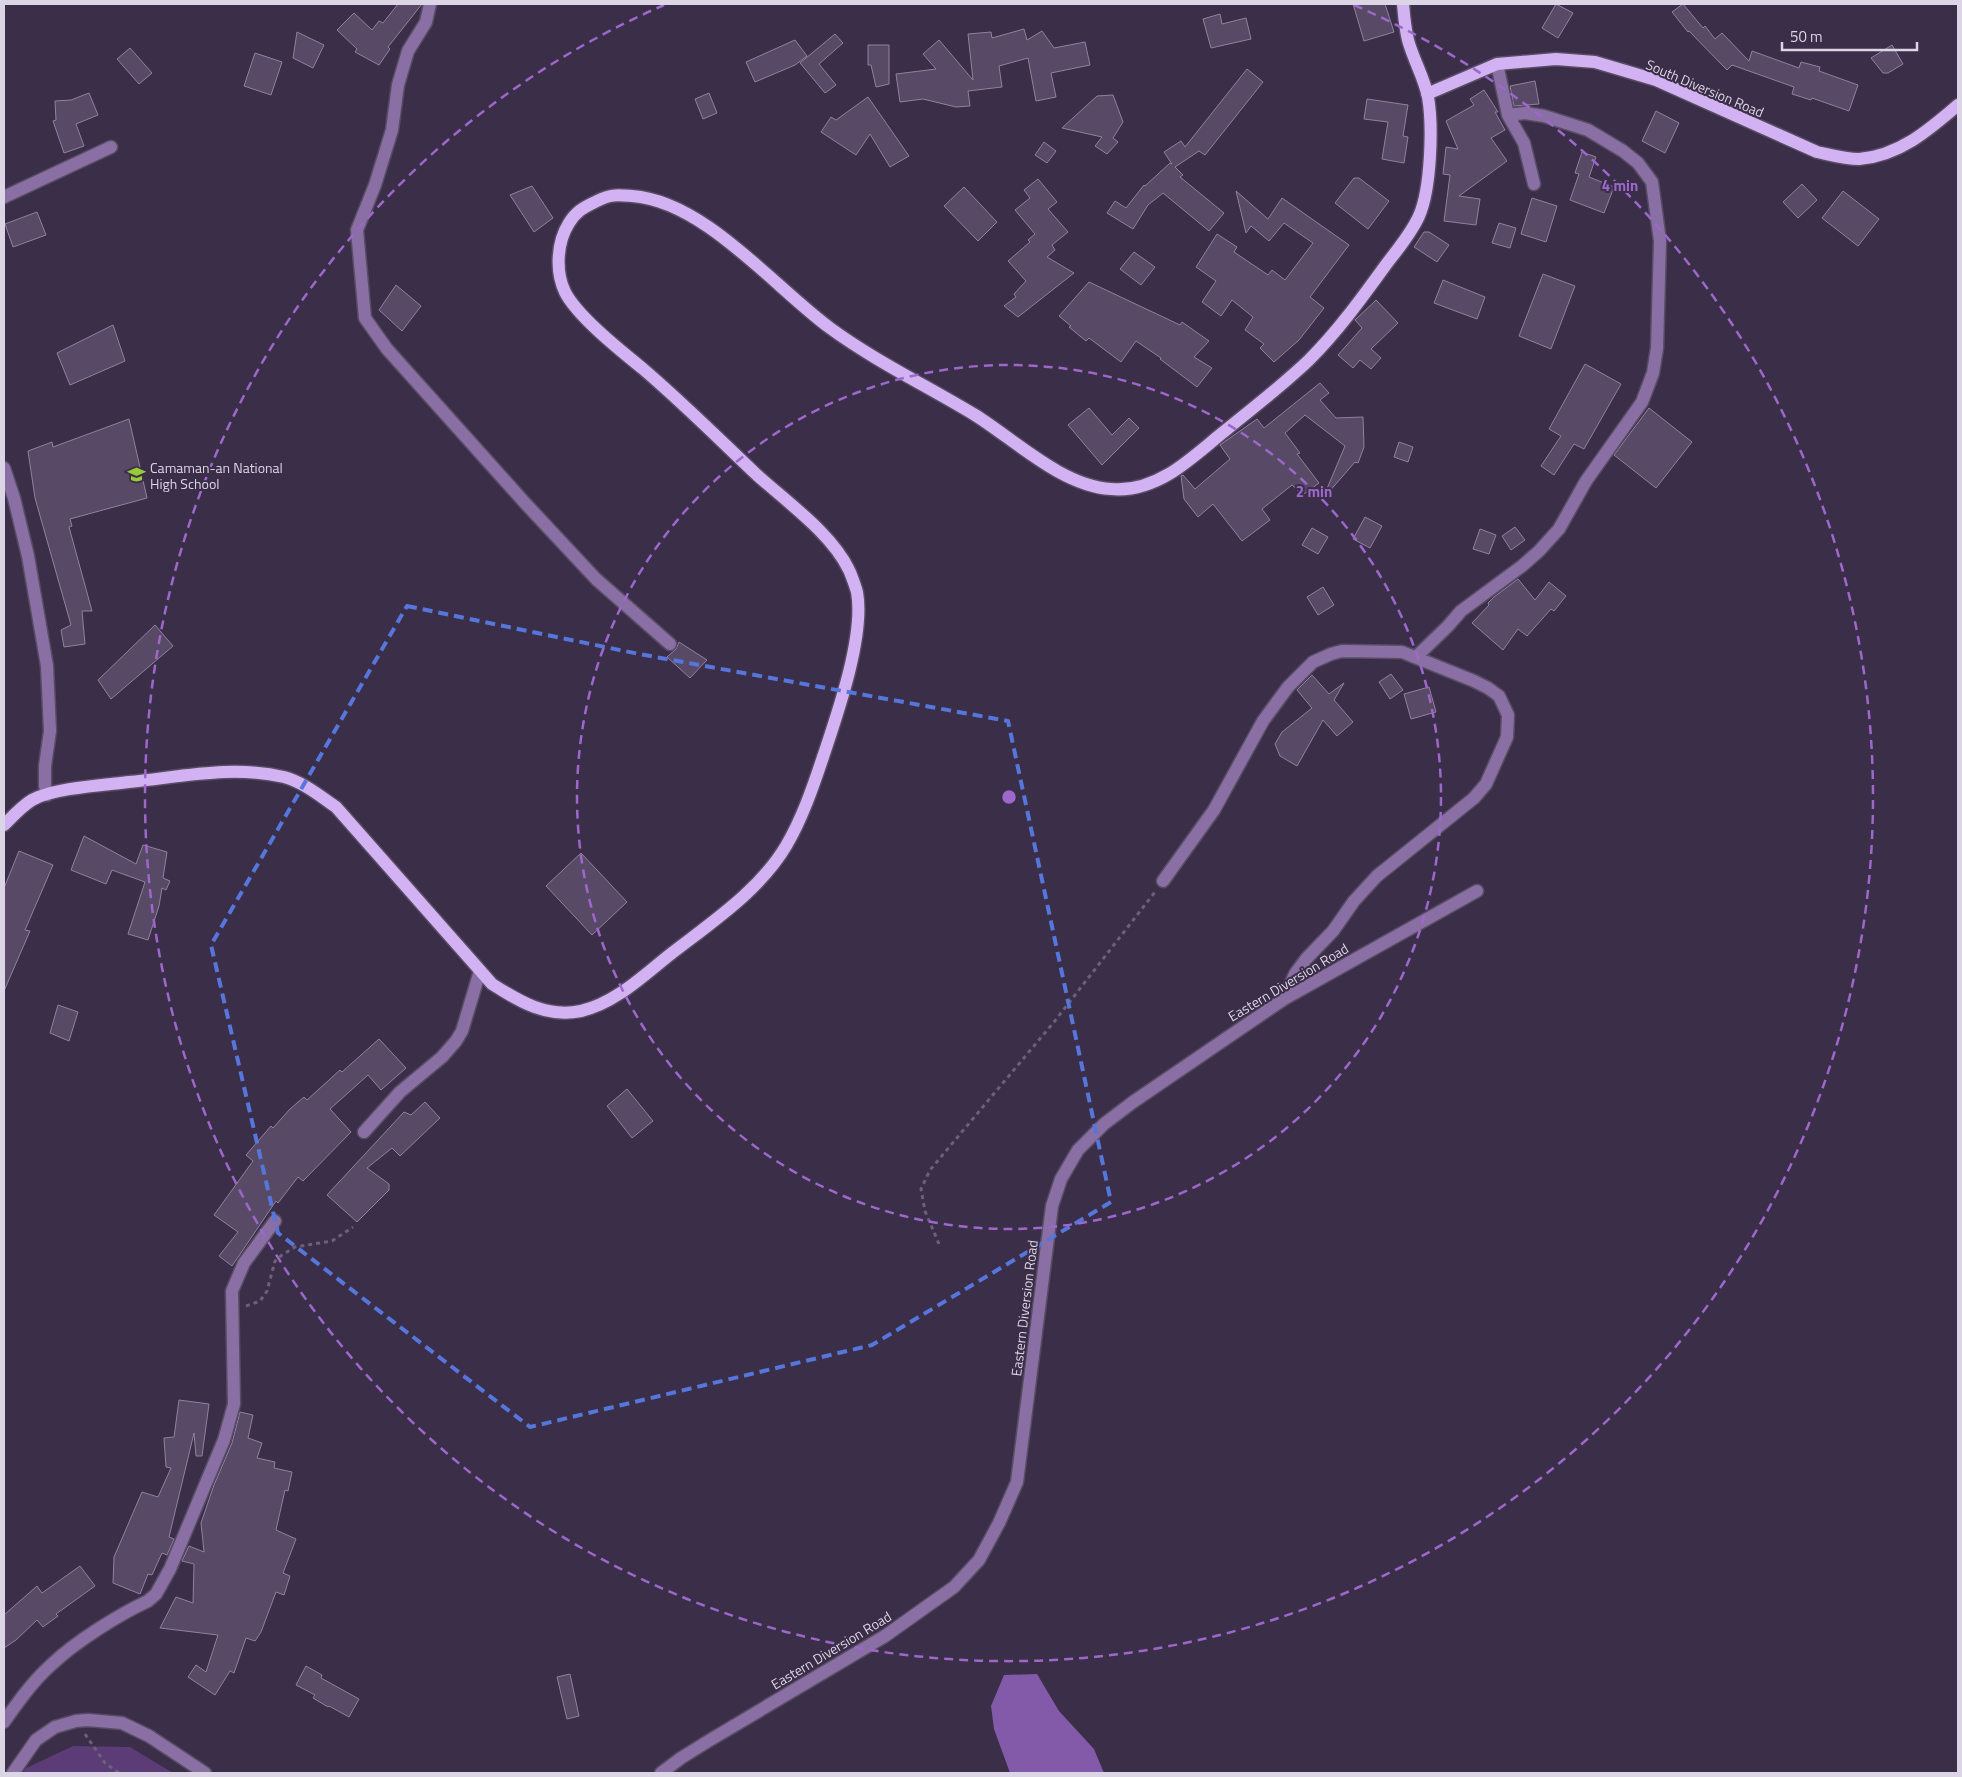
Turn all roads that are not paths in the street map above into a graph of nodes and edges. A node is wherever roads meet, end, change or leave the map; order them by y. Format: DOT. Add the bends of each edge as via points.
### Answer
graph roads {
  1 [pos="430,4"];
  2 [pos="1403,4"];
  3 [pos="1497,64"];
  4 [pos="1427,94"];
  5 [pos="1958,105"];
  6 [pos="1508,115"];
  7 [pos="111,147"];
  8 [pos="1534,184"];
  9 [pos="4,198"];
  10 [pos="4,468"];
  11 [pos="670,644"];
  12 [pos="1416,657"];
  13 [pos="47,795"];
  14 [pos="4,825"];
  15 [pos="1163,881"];
  16 [pos="1477,892"];
  17 [pos="480,970"];
  18 [pos="1284,999"];
  19 [pos="364,1132"];
  20 [pos="275,1222"];
  21 [pos="4,1722"];
  22 [pos="13,1773"];
  23 [pos="205,1773"];
  24 [pos="662,1773"];
  1 -- 11 [label="street" via="426,22 408,51 398,86 392,130 357,230 365,318 387,349 525,504 596,578"];
  2 -- 4 [label="main road" via="1408,39"];
  3 -- 4 [label="main road, South Diversion Road"];
  3 -- 5 [label="main road, South Diversion Road" via="1556,59 1595,62 1656,80 1817,152 1842,158 1859,159 1911,143"];
  3 -- 6 [label="street"];
  4 -- 17 [label="main road" via="1429,174 1420,213 1353,310 1289,379 1186,462 1164,477 1142,486 1118,490 1095,487 1047,464 978,417 830,328 713,230 680,209 651,198 608,195 576,212 564,232 558,266 565,293 611,342 823,534 847,564 857,591 858,618 838,712 810,793 787,845 768,872 608,1001 578,1012 541,1011 492,984"];
  6 -- 8 [label="street" via="1524,144"];
  6 -- 12 [label="street" via="1544,116 1588,130 1623,150 1652,182 1660,240 1657,348 1653,373 1642,402 1586,481 1559,529 1539,552 1461,611"];
  7 -- 9 [label="street"];
  10 -- 13 [label="street" via="28,556 47,666 50,731 45,766"];
  12 -- 15 [label="street" via="1402,652 1342,651 1313,662 1288,687 1264,721 1214,810"];
  12 -- 18 [label="street" via="1474,681 1498,696 1508,715 1507,737 1489,778 1474,798 1377,876 1295,974"];
  13 -- 14 [label="main road" via="32,800"];
  13 -- 17 [label="main road" via="90,786 199,773 240,772 286,778 313,790 336,807"];
  16 -- 18 [label="street, Eastern Diversion Road"];
  17 -- 19 [label="street" via="456,1041 400,1092"];
  18 -- 24 [label="street, Eastern Diversion Road" via="1104,1124 1078,1150 1061,1178 1052,1206 1017,1482 980,1560 954,1587 885,1636 681,1758"];
  20 -- 21 [label="street" via="244,1263 232,1291 234,1404 224,1440 170,1569 156,1594 148,1601 83,1639 50,1665"];
  22 -- 23 [label="street" via="36,1740 55,1727 88,1720 122,1723 149,1736"];
}
